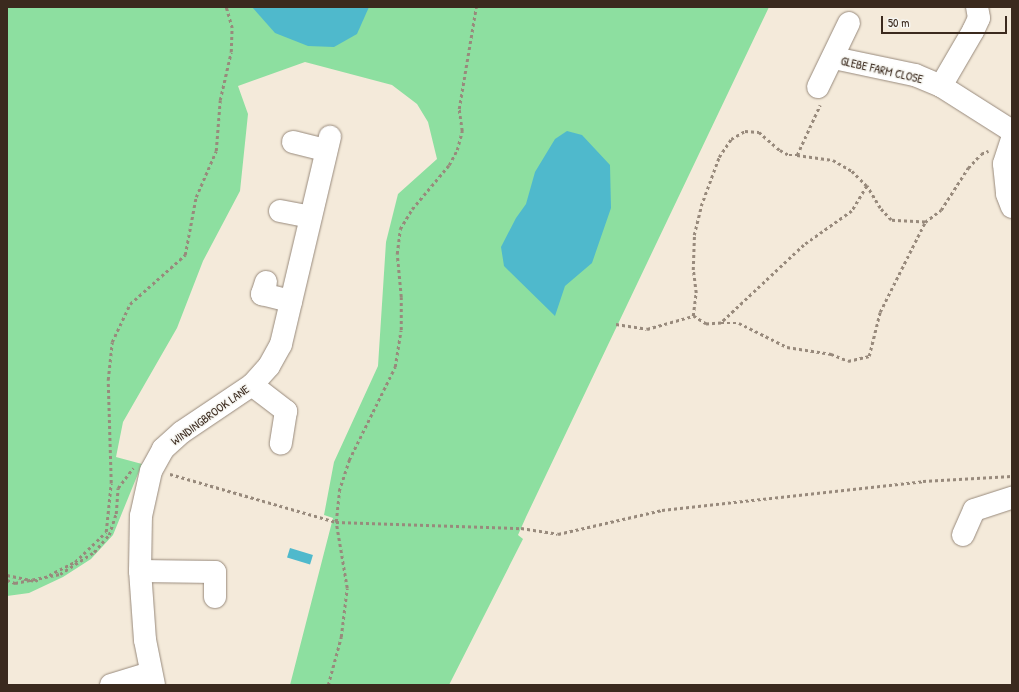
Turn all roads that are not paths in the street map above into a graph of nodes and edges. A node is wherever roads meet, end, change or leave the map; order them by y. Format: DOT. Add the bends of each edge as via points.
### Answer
graph roads {
  1 [pos="978,7"];
  2 [pos="848,23"];
  3 [pos="834,58"];
  4 [pos="940,86"];
  5 [pos="818,87"];
  6 [pos="1012,131"];
  7 [pos="1012,139"];
  8 [pos="293,142"];
  9 [pos="1012,207"];
  10 [pos="280,211"];
  11 [pos="310,217"];
  12 [pos="266,282"];
  13 [pos="291,301"];
  14 [pos="252,385"];
  15 [pos="281,444"];
  16 [pos="1012,498"];
  17 [pos="963,535"];
  18 [pos="140,571"];
  19 [pos="215,597"];
  20 [pos="152,679"];
  21 [pos="111,685"];
  1 -- 4 [label="street" via="979,18 973,31"];
  2 -- 3 [label="street, GLEBE FARM CLOSE"];
  3 -- 4 [label="street, GLEBE FARM CLOSE" via="915,75"];
  3 -- 5 [label="street, GLEBE FARM CLOSE"];
  4 -- 6 [label="street, GLEBE FARM CLOSE"];
  7 -- 9 [label="street" via="1004,164 1007,194"];
  8 -- 11 [label="street, WINDINGBROOK LANE" via="328,144"];
  10 -- 11 [label="street"];
  11 -- 13 [label="street, WINDINGBROOK LANE"];
  12 -- 13 [label="street" via="262,294"];
  13 -- 14 [label="street, WINDINGBROOK LANE" via="281,344 269,366"];
  14 -- 15 [label="street" via="286,411"];
  14 -- 18 [label="street, WINDINGBROOK LANE" via="182,432 163,449 151,471 141,516"];
  16 -- 17 [label="street" via="974,510"];
  18 -- 19 [label="street" via="215,572"];
  18 -- 20 [label="street, WINDINGBROOK LANE" via="141,604"];
  20 -- 21 [label="street"];
}
